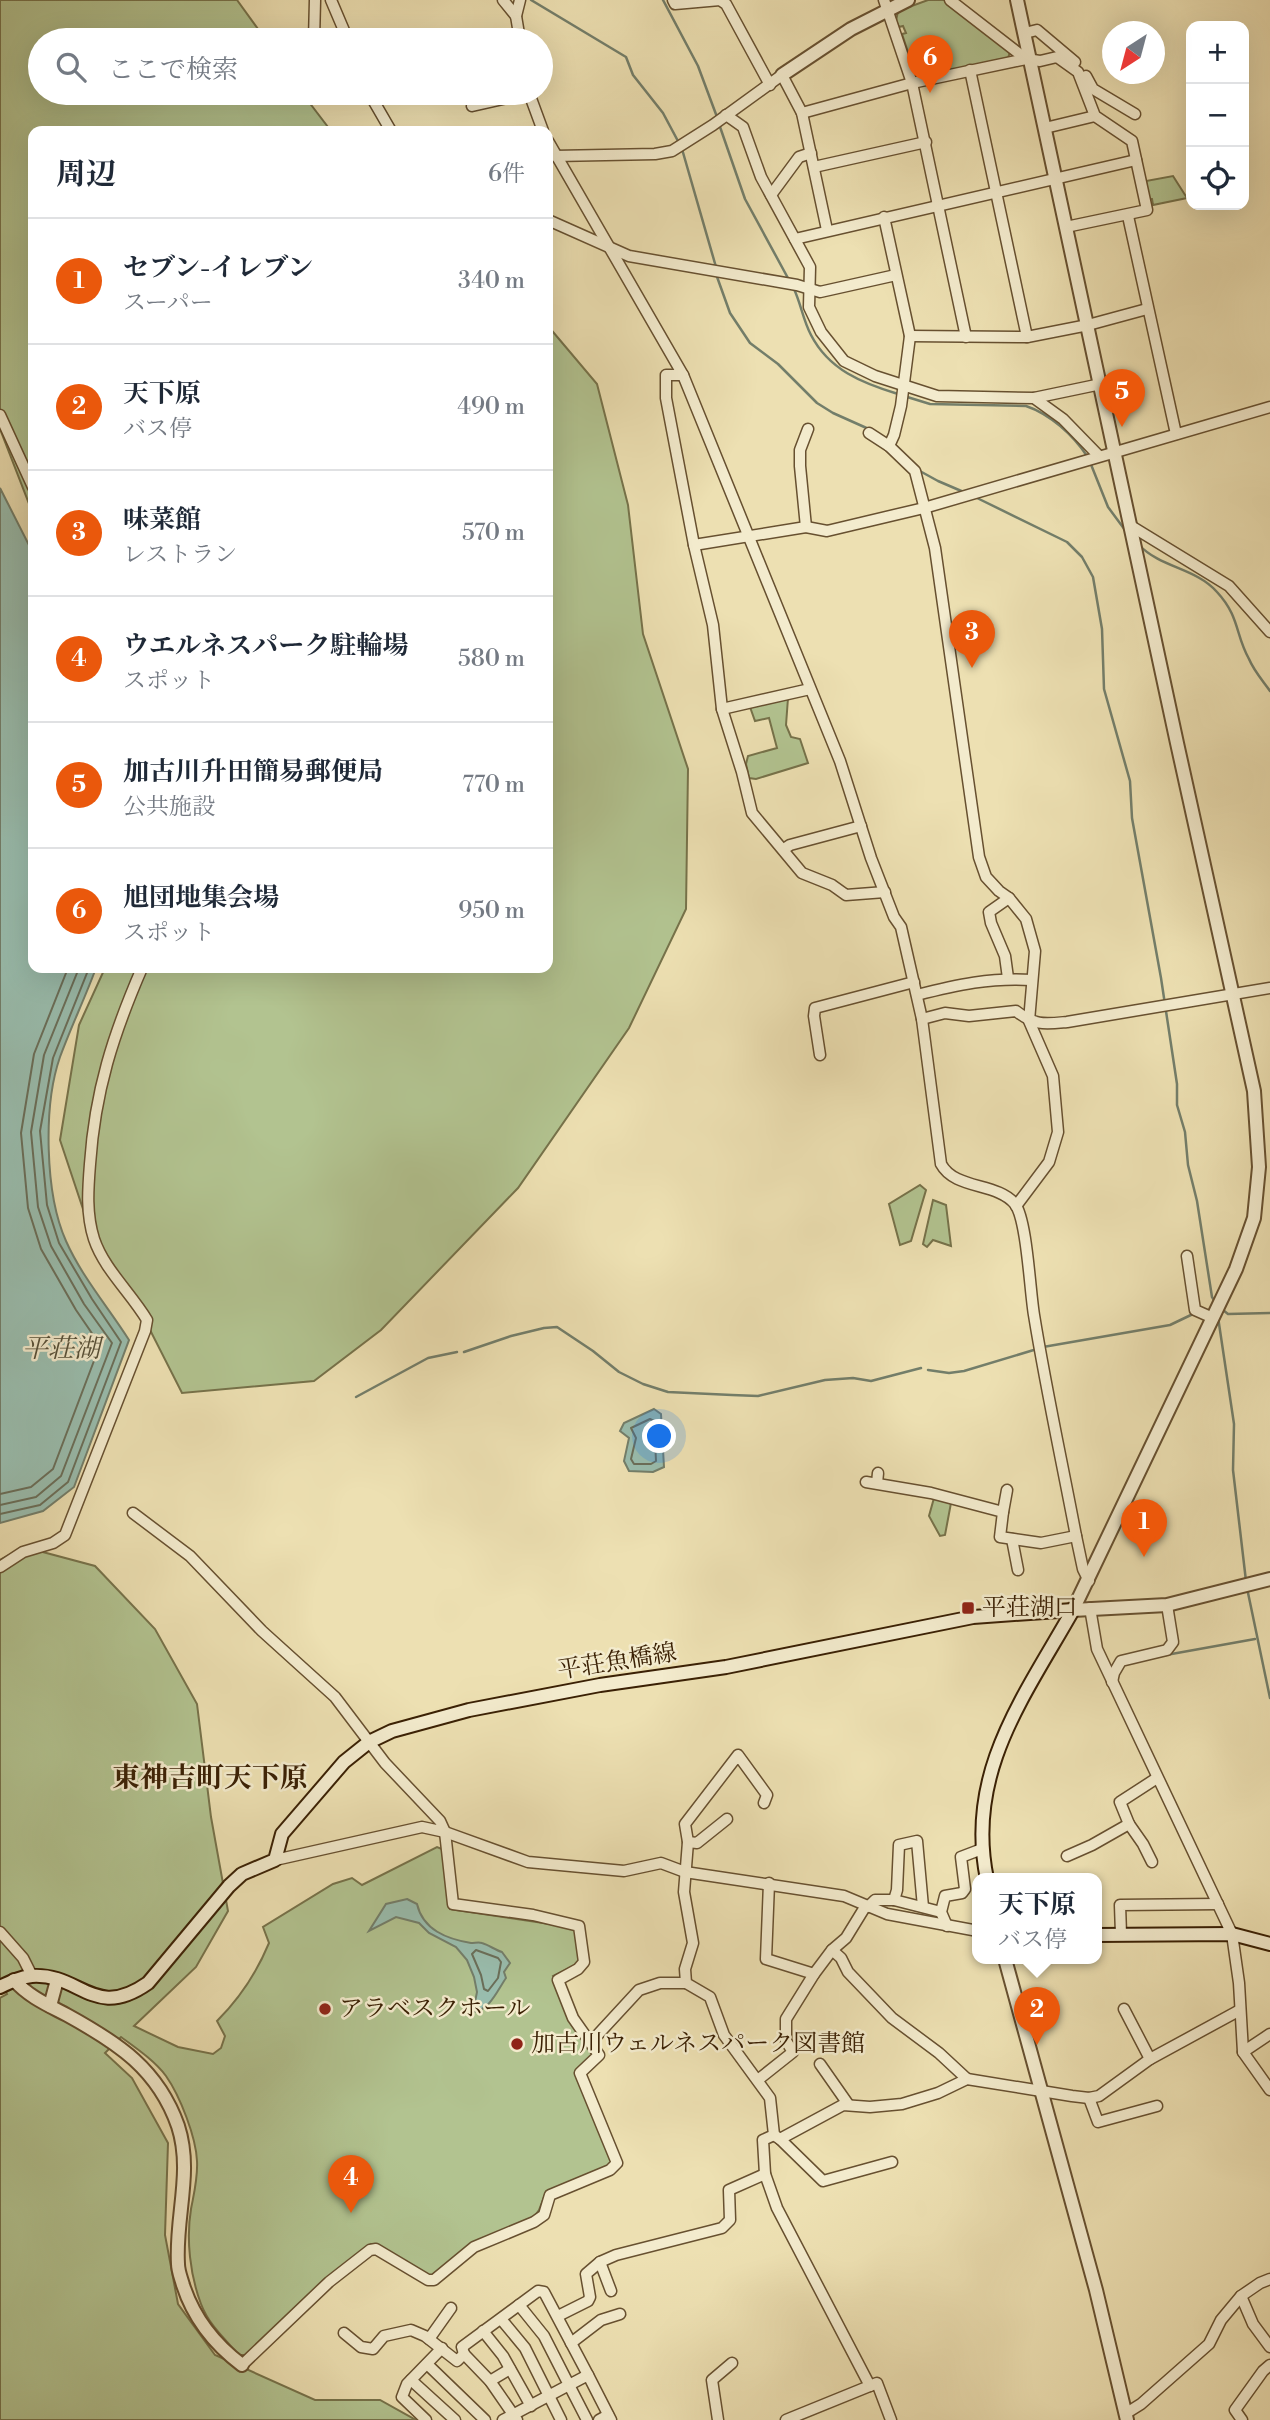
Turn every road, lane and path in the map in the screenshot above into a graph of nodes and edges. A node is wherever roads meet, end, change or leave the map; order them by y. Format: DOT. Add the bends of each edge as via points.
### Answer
graph roads {
  1 [pos="315,0"];
  2 [pos="331,0"];
  3 [pos="503,0"];
  4 [pos="520,0"];
  5 [pos="673,0"];
  6 [pos="908,0"];
  7 [pos="950,0"];
  8 [pos="1017,0"];
  9 [pos="886,5"];
  10 [pos="516,16"];
  11 [pos="314,28"];
  12 [pos="343,28"];
  13 [pos="518,28"];
  14 [pos="1024,33"];
  15 [pos="1028,60"];
  16 [pos="970,70"];
  17 [pos="782,75"];
  18 [pos="912,83"];
  19 [pos="770,85"];
  20 [pos="376,105"];
  21 [pos="476,105"];
  22 [pos="533,105"];
  23 [pos="472,106"];
  24 [pos="802,113"];
  25 [pos="1135,114"];
  26 [pos="726,115"];
  27 [pos="1095,116"];
  28 [pos="388,126"];
  29 [pos="541,126"];
  30 [pos="1045,128"];
  31 [pos="926,142"];
  32 [pos="553,152"];
  33 [pos="811,153"];
  34 [pos="555,156"];
  35 [pos="1136,160"];
  36 [pos="814,167"];
  37 [pos="1056,180"];
  38 [pos="996,193"];
  39 [pos="771,195"];
  40 [pos="940,205"];
  41 [pos="1128,216"];
  42 [pos="884,217"];
  43 [pos="553,222"];
  44 [pos="1066,227"];
  45 [pos="827,230"];
  46 [pos="795,239"];
  47 [pos="609,248"];
  48 [pos="895,275"];
  49 [pos="809,290"];
  50 [pos="1147,309"];
  51 [pos="1088,325"];
  52 [pos="910,336"];
  53 [pos="966,337"];
  54 [pos="1027,337"];
  55 [pos="684,375"];
  56 [pos="1101,384"];
  57 [pos="902,387"];
  58 [pos="1034,398"];
  59 [pos="1270,407"];
  60 [pos="0,415"];
  61 [pos="808,429"];
  62 [pos="869,433"];
  63 [pos="1176,434"];
  64 [pos="891,442"];
  65 [pos="1115,452"];
  66 [pos="1099,456"];
  67 [pos="28,476"];
  68 [pos="924,508"];
  69 [pos="807,527"];
  70 [pos="1131,529"];
  71 [pos="750,537"];
  72 [pos="694,545"];
  73 [pos="1270,632"];
  74 [pos="810,689"];
  75 [pos="722,709"];
  76 [pos="861,826"];
  77 [pos="784,849"];
  78 [pos="885,892"];
  79 [pos="1009,898"];
  80 [pos="140,973"];
  81 [pos="1008,978"];
  82 [pos="1032,980"];
  83 [pos="914,982"];
  84 [pos="1270,988"];
  85 [pos="917,995"];
  86 [pos="1233,995"];
  87 [pos="922,1019"];
  88 [pos="1029,1021"];
  89 [pos="820,1055"];
  90 [pos="1016,1206"];
  91 [pos="1187,1256"];
  92 [pos="1211,1311"];
  93 [pos="874,1480"];
  94 [pos="1007,1490"];
  95 [pos="1003,1512"];
  96 [pos="133,1513"];
  97 [pos="1076,1536"];
  98 [pos="1012,1539"];
  99 [pos="0,1567"];
  100 [pos="1018,1570"];
  101 [pos="1270,1579"];
  102 [pos="1089,1581"];
  103 [pos="1167,1605"];
  104 [pos="1090,1608"];
  105 [pos="1073,1610"];
  106 [pos="1112,1682"];
  107 [pos="369,1742"];
  108 [pos="1157,1777"];
  109 [pos="764,1802"];
  110 [pos="727,1819"];
  111 [pos="1129,1824"];
  112 [pos="445,1832"];
  113 [pos="688,1842"];
  114 [pos="982,1849"];
  115 [pos="1067,1856"];
  116 [pos="275,1860"];
  117 [pos="1152,1862"];
  118 [pos="685,1872"];
  119 [pos="986,1873"];
  120 [pos="769,1884"];
  121 [pos="894,1900"];
  122 [pos="1218,1904"];
  123 [pos="923,1906"];
  124 [pos="867,1907"];
  125 [pos="941,1912"];
  126 [pos="947,1926"];
  127 [pos="972,1930"];
  128 [pos="0,1932"];
  129 [pos="1102,1934"];
  130 [pos="1121,1934"];
  131 [pos="1232,1934"];
  132 [pos="1270,1944"];
  133 [pos="832,1950"];
  134 [pos="1006,1964"];
  135 [pos="814,1974"];
  136 [pos="32,1976"];
  137 [pos="14,1980"];
  138 [pos="57,1980"];
  139 [pos="686,1983"];
  140 [pos="0,1987"];
  141 [pos="50,2006"];
  142 [pos="1124,2009"];
  143 [pos="1240,2010"];
  144 [pos="1270,2034"];
  145 [pos="591,2042"];
  146 [pos="1243,2052"];
  147 [pos="1150,2059"];
  148 [pos="820,2064"];
  149 [pos="759,2079"];
  150 [pos="967,2079"];
  151 [pos="1040,2090"];
  152 [pos="1270,2090"];
  153 [pos="1089,2098"];
  154 [pos="848,2105"];
  155 [pos="1157,2106"];
  156 [pos="777,2137"];
  157 [pos="892,2162"];
  158 [pos="765,2174"];
  159 [pos="600,2262"];
  160 [pos="1270,2279"];
  161 [pos="611,2291"];
  162 [pos="1241,2296"];
  163 [pos="519,2305"];
  164 [pos="451,2308"];
  165 [pos="620,2314"];
  166 [pos="558,2316"];
  167 [pos="501,2319"];
  168 [pos="483,2332"];
  169 [pos="344,2333"];
  170 [pos="429,2339"];
  171 [pos="571,2343"];
  172 [pos="1270,2347"];
  173 [pos="442,2348"];
  174 [pos="464,2354"];
  175 [pos="732,2363"];
  176 [pos="427,2364"];
  177 [pos="242,2365"];
  178 [pos="1270,2365"];
  179 [pos="510,2369"];
  180 [pos="588,2375"];
  181 [pos="411,2380"];
  182 [pos="490,2381"];
  183 [pos="569,2385"];
  184 [pos="870,2386"];
  185 [pos="548,2395"];
  186 [pos="531,2406"];
  187 [pos="1234,2410"];
  188 [pos="516,2417"];
  189 [pos="1126,2417"];
  190 [pos="606,2418"];
  191 [pos="426,2420"];
  192 [pos="455,2420"];
  193 [pos="485,2420"];
  194 [pos="503,2420"];
  195 [pos="561,2420"];
  196 [pos="587,2420"];
  197 [pos="718,2420"];
  198 [pos="786,2420"];
  199 [pos="891,2420"];
  200 [pos="1227,2420"];
  201 [pos="1242,2420"];
  1 -- 11 [label="street"];
  2 -- 12 [label="street"];
  3 -- 10 [label="street"];
  4 -- 10 [label="street"];
  5 -- 19 [label="street" via="675,4 720,0 726,4"];
  6 -- 9 [label="street"];
  7 -- 15 [label="street"];
  8 -- 14 [label="street"];
  9 -- 17 [label="street"];
  9 -- 18 [label="street"];
  10 -- 13 [label="street"];
  14 -- 15 [label="street"];
  14 -- 25 [label="street" via="1037,30 1082,67 1093,89"];
  15 -- 16 [label="street"];
  15 -- 27 [label="street" via="1057,57 1078,72"];
  15 -- 30 [label="street"];
  16 -- 18 [label="street"];
  16 -- 38 [label="street"];
  17 -- 19 [label="street"];
  17 -- 24 [label="street"];
  18 -- 24 [label="street"];
  18 -- 31 [label="street"];
  19 -- 26 [label="street"];
  20 -- 28 [label="street"];
  21 -- 23 [label="street"];
  22 -- 29 [label="street"];
  24 -- 33 [label="street"];
  26 -- 34 [label="street" via="673,151"];
  26 -- 39 [label="street" via="743,127"];
  27 -- 30 [label="street"];
  27 -- 35 [label="street" via="1132,141"];
  30 -- 37 [label="street"];
  31 -- 36 [label="street"];
  31 -- 40 [label="street"];
  32 -- 34 [label="street"];
  33 -- 36 [label="street"];
  33 -- 39 [label="street" via="799,157"];
  34 -- 47 [label="street"];
  35 -- 37 [label="street"];
  35 -- 41 [label="street" via="1147,210"];
  36 -- 45 [label="street"];
  37 -- 38 [label="street"];
  37 -- 44 [label="street"];
  38 -- 40 [label="street"];
  38 -- 54 [label="street"];
  39 -- 46 [label="street"];
  40 -- 42 [label="street"];
  40 -- 53 [label="street"];
  41 -- 44 [label="street"];
  41 -- 50 [label="street"];
  42 -- 45 [label="street"];
  42 -- 48 [label="street"];
  43 -- 47 [label="street"];
  44 -- 51 [label="street"];
  45 -- 46 [label="street"];
  46 -- 49 [label="street" via="810,267"];
  47 -- 49 [label="street" via="629,256"];
  47 -- 55 [label="street"];
  48 -- 49 [label="street" via="820,292"];
  48 -- 52 [label="street"];
  49 -- 57 [label="street" via="809,307 817,324 844,361"];
  50 -- 51 [label="street"];
  50 -- 63 [label="street"];
  51 -- 54 [label="street"];
  51 -- 56 [label="street"];
  52 -- 53 [label="street"];
  52 -- 57 [label="street"];
  53 -- 54 [label="street"];
  55 -- 71 [label="street"];
  55 -- 72 [label="street" via="666,375 666,398"];
  56 -- 58 [label="street"];
  56 -- 65 [label="street"];
  57 -- 58 [label="street" via="937,396"];
  57 -- 64 [label="street"];
  58 -- 66 [label="street" via="1063,419"];
  59 -- 63 [label="street"];
  60 -- 67 [label="street"];
  61 -- 69 [label="street" via="800,450"];
  62 -- 64 [label="street"];
  63 -- 65 [label="street"];
  64 -- 68 [label="street" via="915,471"];
  65 -- 66 [label="street"];
  65 -- 70 [label="street"];
  66 -- 68 [label="street"];
  68 -- 69 [label="street" via="827,531"];
  68 -- 79 [label="street" via="935,548 979,857 986,877"];
  69 -- 71 [label="street"];
  70 -- 73 [label="street" via="1229,586"];
  70 -- 86 [label="street"];
  71 -- 72 [label="street"];
  71 -- 74 [label="street"];
  72 -- 75 [label="street" via="713,625"];
  74 -- 75 [label="street"];
  74 -- 76 [label="street" via="841,761"];
  75 -- 77 [label="street" via="752,813"];
  76 -- 77 [label="street"];
  76 -- 78 [label="street"];
  77 -- 78 [label="street" via="802,873 846,895"];
  78 -- 83 [label="street" via="901,927"];
  79 -- 81 [label="street" via="989,912"];
  79 -- 82 [label="street" via="1026,919 1035,951"];
  80 -- 99 [label="street" via="102,1077 87,1196 94,1239 147,1320 145,1332 65,1535"];
  81 -- 82 [label="street"];
  81 -- 85 [label="street"];
  82 -- 88 [label="street"];
  83 -- 85 [label="street"];
  83 -- 89 [label="street" via="815,1008"];
  84 -- 86 [label="street"];
  85 -- 87 [label="street"];
  86 -- 88 [label="street" via="1067,1023"];
  86 -- 92 [label="street" via="1254,1091 1259,1167 1254,1218 1236,1269"];
  87 -- 88 [label="street" via="945,1013 970,1016 1016,1011"];
  87 -- 90 [label="street" via="945,1171 1003,1194"];
  88 -- 90 [label="street" via="1053,1076 1058,1132 1049,1162"];
  90 -- 97 [label="street"];
  91 -- 92 [label="street" via="1195,1310"];
  92 -- 102 [label="street"];
  93 -- 95 [label="street"];
  94 -- 95 [label="street"];
  95 -- 98 [label="street" via="1000,1537"];
  96 -- 107 [label="street" via="190,1556 262,1631 335,1697"];
  97 -- 98 [label="street" via="1041,1543"];
  97 -- 102 [label="street"];
  98 -- 100 [label="street"];
  101 -- 103 [label="street, 平荘魚橋線"];
  102 -- 105 [label="street"];
  103 -- 104 [label="street, 平荘魚橋線"];
  103 -- 106 [label="street" via="1173,1642 1167,1650 1121,1661"];
  104 -- 105 [label="street, 平荘魚橋線"];
  104 -- 106 [label="street" via="1097,1649"];
  105 -- 107 [label="street, 平荘魚橋線" via="973,1617 726,1667 570,1690 445,1715"];
  105 -- 114 [label="street" via="996,1755 982,1808"];
  106 -- 108 [label="street"];
  107 -- 112 [label="street"];
  107 -- 116 [label="street, 平荘魚橋線" via="344,1762 282,1834"];
  108 -- 111 [label="street" via="1120,1802"];
  108 -- 122 [label="street"];
  109 -- 113 [label="street" via="767,1795 738,1755 685,1824"];
  110 -- 113 [label="street" via="697,1843"];
  111 -- 115 [label="street"];
  111 -- 117 [label="street"];
  112 -- 116 [label="street" via="422,1827"];
  112 -- 118 [label="street" via="528,1862 624,1871 661,1863"];
  112 -- 145 [label="street" via="453,1904 579,1926 584,1962 558,1980 573,2018"];
  113 -- 118 [label="street"];
  114 -- 119 [label="street"];
  114 -- 125 [label="street" via="961,1857 965,1889 945,1896"];
  116 -- 138 [label="street" via="242,1874 229,1886 148,1983 135,1992 124,1997 95,1996"];
  118 -- 120 [label="street"];
  118 -- 139 [label="street" via="693,1943"];
  120 -- 124 [label="street" via="844,1896"];
  120 -- 135 [label="street" via="766,1959"];
  121 -- 123 [label="street"];
  121 -- 123 [label="street" via="900,1845 917,1841"];
  121 -- 124 [label="street" via="875,1900"];
  122 -- 130 [label="street" via="1120,1905"];
  122 -- 131 [label="street"];
  123 -- 125 [label="street"];
  124 -- 126 [label="street"];
  124 -- 133 [label="street"];
  125 -- 126 [label="street"];
  126 -- 127 [label="street"];
  128 -- 136 [label="street"];
  129 -- 130 [label="street"];
  130 -- 131 [label="street"];
  131 -- 132 [label="street"];
  131 -- 143 [label="street"];
  133 -- 135 [label="street"];
  133 -- 150 [label="street" via="892,2018"];
  134 -- 151 [label="street"];
  135 -- 149 [label="street" via="786,2020 786,2041 793,2052"];
  136 -- 137 [label="street"];
  136 -- 138 [label="street"];
  137 -- 140 [label="street"];
  137 -- 141 [label="street"];
  138 -- 141 [label="street"];
  139 -- 145 [label="street" via="660,1983 639,1990"];
  139 -- 149 [label="street" via="710,1997 724,2035"];
  141 -- 177 [label="street" via="133,2059 156,2080 165,2096 178,2128 185,2167 178,2266 189,2304 202,2325 222,2351"];
  142 -- 147 [label="street"];
  143 -- 146 [label="street"];
  143 -- 147 [label="street"];
  144 -- 146 [label="street"];
  145 -- 177 [label="street" via="599,2055 580,2073 617,2163 610,2170 550,2195 544,2215 474,2247 434,2280 370,2250 329,2282"];
  146 -- 152 [label="street"];
  147 -- 153 [label="street" via="1109,2090"];
  148 -- 154 [label="street"];
  149 -- 156 [label="street" via="771,2098"];
  150 -- 151 [label="street"];
  150 -- 154 [label="street" via="902,2104"];
  151 -- 153 [label="street"];
  151 -- 189 [label="street"];
  153 -- 155 [label="street" via="1098,2122"];
  154 -- 156 [label="street"];
  156 -- 157 [label="street" via="823,2181"];
  156 -- 158 [label="street" via="763,2140"];
  158 -- 159 [label="street" via="729,2190 730,2220 722,2228"];
  158 -- 184 [label="street" via="777,2208"];
  159 -- 161 [label="street"];
  159 -- 166 [label="street" via="586,2274 588,2301"];
  160 -- 162 [label="street"];
  162 -- 172 [label="street"];
  162 -- 189 [label="street" via="1221,2319 1209,2344"];
  163 -- 166 [label="street" via="538,2291 544,2292"];
  163 -- 167 [label="street"];
  163 -- 183 [label="street" via="544,2336"];
  164 -- 170 [label="street"];
  165 -- 171 [label="street" via="601,2320"];
  166 -- 171 [label="street"];
  167 -- 168 [label="street"];
  167 -- 185 [label="street" via="525,2348"];
  168 -- 174 [label="street" via="462,2347"];
  168 -- 179 [label="street"];
  169 -- 170 [label="street" via="361,2347 373,2349 384,2336 411,2330"];
  170 -- 173 [label="street"];
  171 -- 180 [label="street"];
  173 -- 174 [label="street" via="457,2361"];
  173 -- 176 [label="street"];
  174 -- 182 [label="street"];
  175 -- 197 [label="street" via="712,2380"];
  176 -- 181 [label="street"];
  176 -- 193 [label="street"];
  178 -- 187 [label="street"];
  179 -- 182 [label="street"];
  179 -- 186 [label="street"];
  180 -- 183 [label="street"];
  180 -- 190 [label="street"];
  181 -- 191 [label="street" via="402,2397"];
  181 -- 192 [label="street"];
  182 -- 188 [label="street"];
  183 -- 185 [label="street"];
  183 -- 196 [label="street"];
  184 -- 198 [label="street"];
  184 -- 199 [label="street" via="877,2383"];
  185 -- 186 [label="street"];
  185 -- 195 [label="street"];
  186 -- 188 [label="street"];
  187 -- 200 [label="street"];
  187 -- 201 [label="street"];
  188 -- 194 [label="street"];
}
